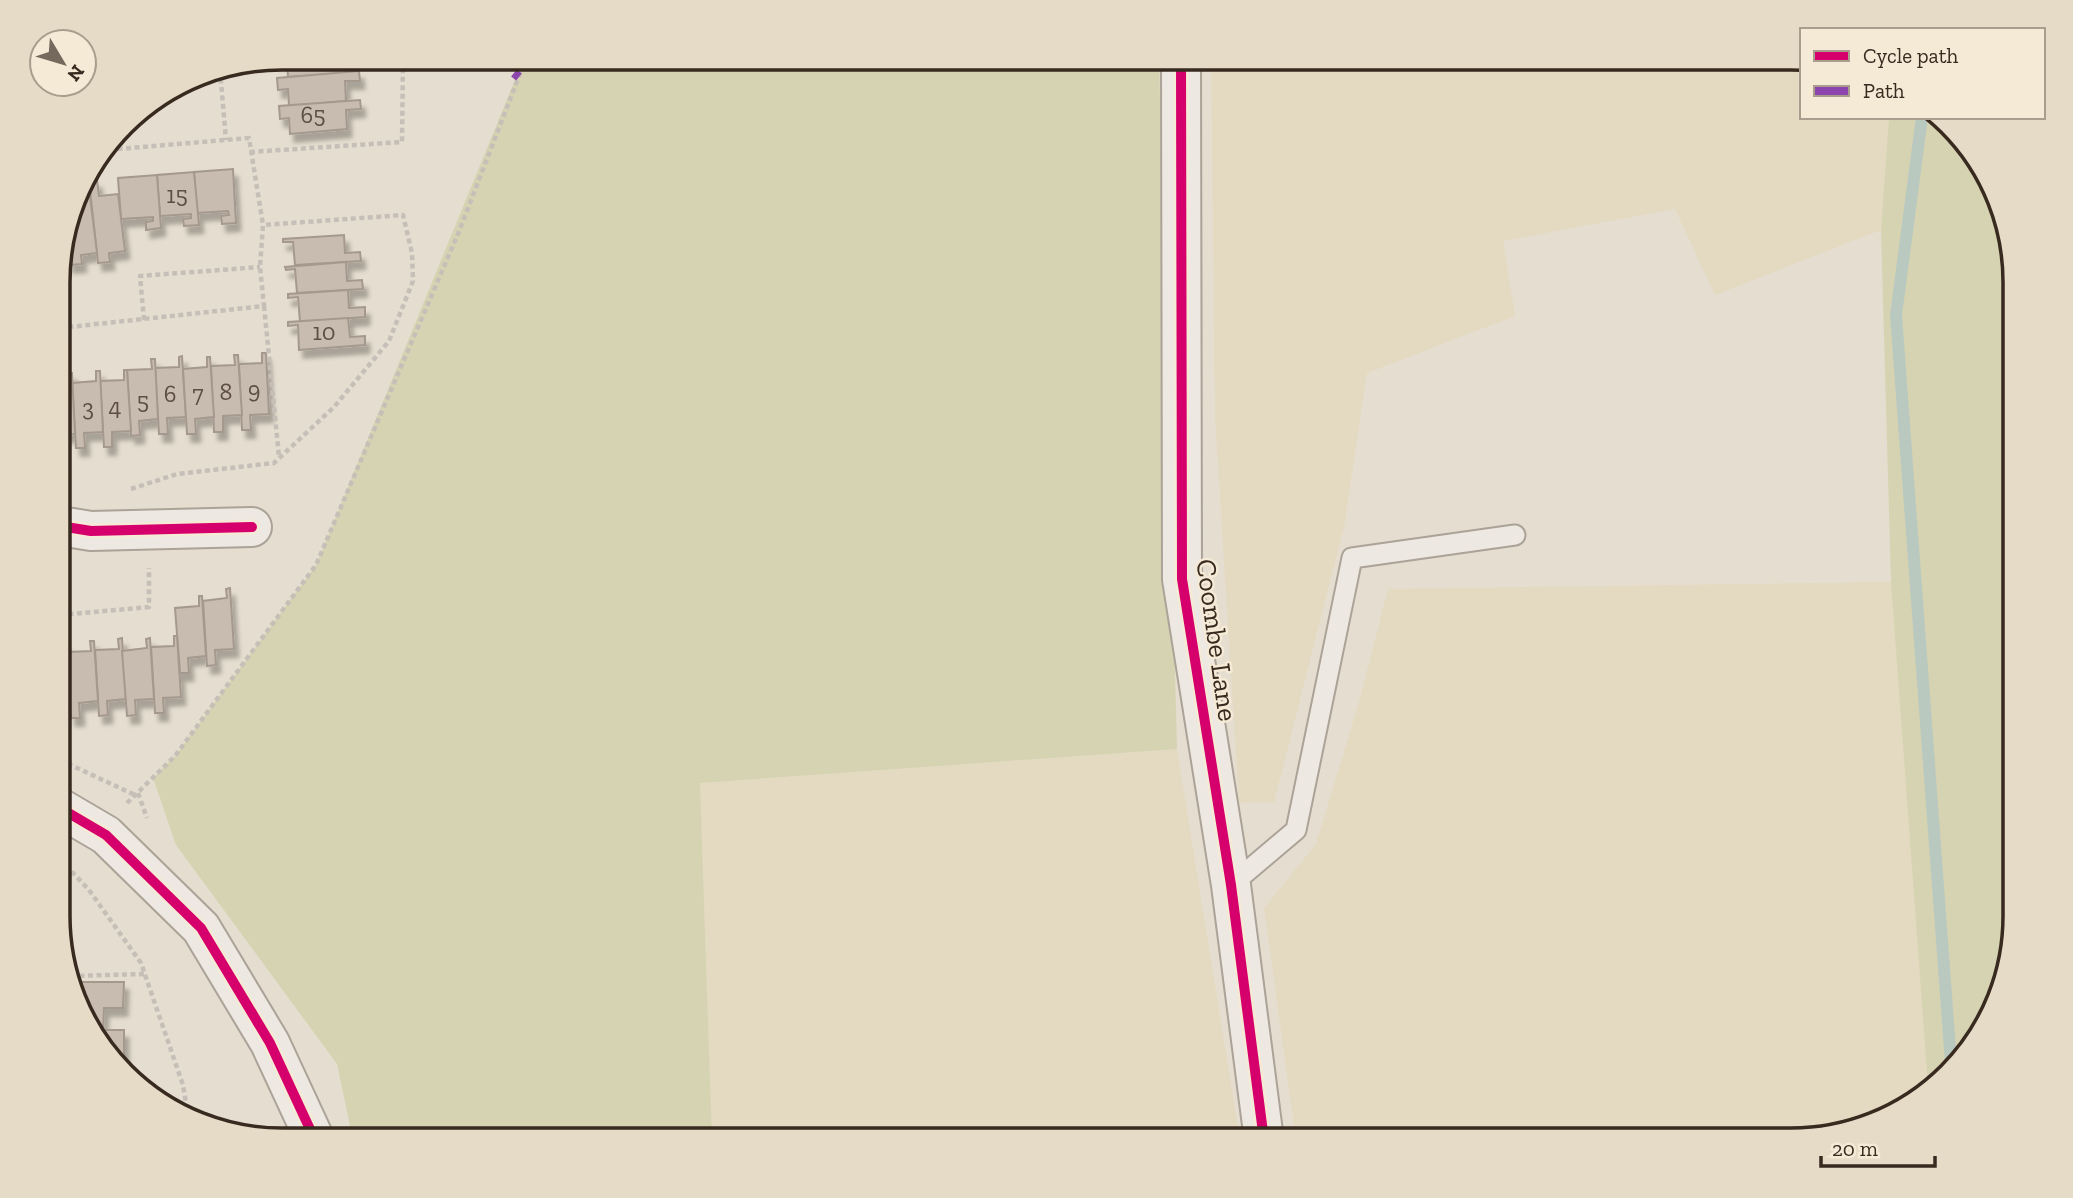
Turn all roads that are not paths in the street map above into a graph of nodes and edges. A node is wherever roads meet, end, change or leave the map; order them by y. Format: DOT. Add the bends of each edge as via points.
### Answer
graph roads {
  1 [pos="1181,70"];
  2 [pos="252,527"];
  3 [pos="76,528"];
  4 [pos="1515,535"];
  5 [pos="70,814"];
  6 [pos="1231,885"];
  7 [pos="309,1128"];
  8 [pos="1262,1128"];
  1 -- 6 [label="street, Coombe Lane" via="1182,579"];
  2 -- 3 [label="street"];
  4 -- 6 [label="lane" via="1352,558 1296,830"];
  5 -- 7 [label="street" via="106,835 201,928 270,1043"];
  6 -- 8 [label="street, Coombe Lane"];
}
